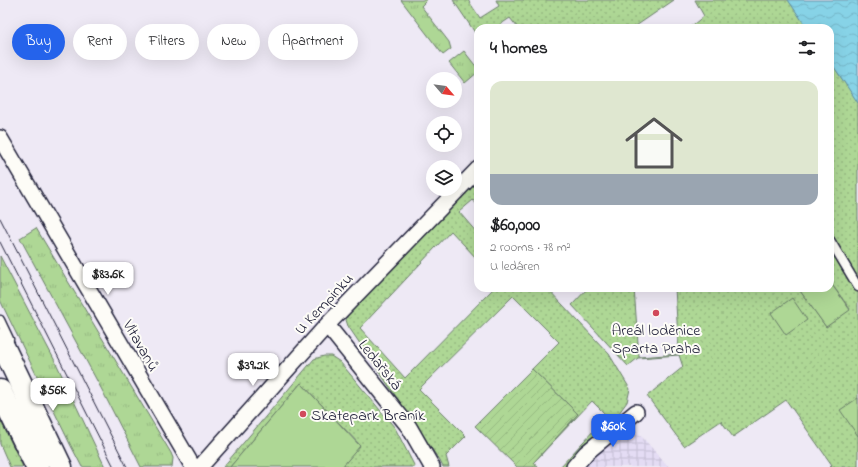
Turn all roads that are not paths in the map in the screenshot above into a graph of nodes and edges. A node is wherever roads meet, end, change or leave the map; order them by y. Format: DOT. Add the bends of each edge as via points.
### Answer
graph roads {
  1 [pos="0,138"];
  2 [pos="474,173"];
  3 [pos="834,247"];
  4 [pos="858,287"];
  5 [pos="0,320"];
  6 [pos="327,324"];
  7 [pos="9,345"];
  8 [pos="0,390"];
  9 [pos="636,412"];
  10 [pos="37,467"];
  11 [pos="61,467"];
  12 [pos="193,467"];
  13 [pos="200,467"];
  14 [pos="432,467"];
  15 [pos="574,467"];
  1 -- 12 [label="street, Vltavanů"];
  2 -- 6 [label="street, U Kempinku"];
  3 -- 4 [label="lane"];
  5 -- 7 [label="lane"];
  6 -- 13 [label="street, U Kempinku"];
  6 -- 14 [label="street, Ledařská" via="408,427"];
  7 -- 11 [label="main road" via="15,373"];
  8 -- 10 [label="main road"];
  9 -- 15 [label="street" via="586,453"];
}
